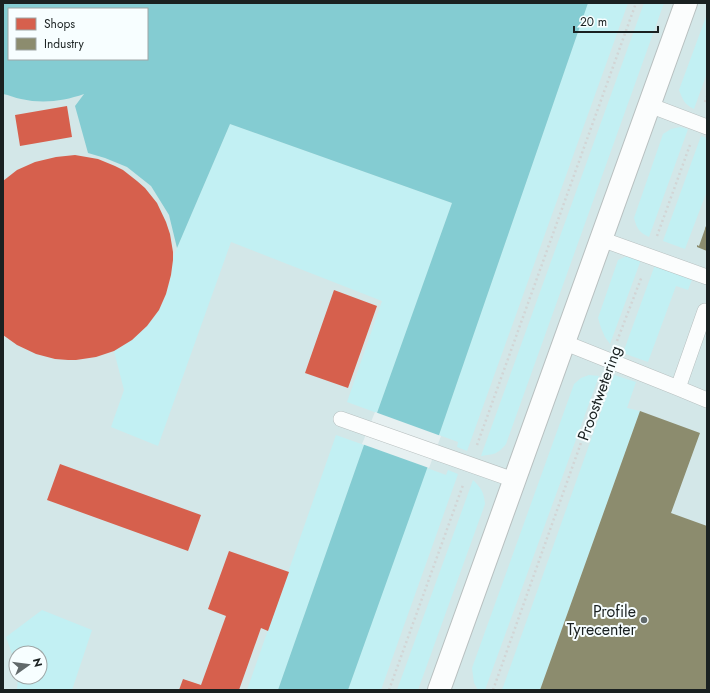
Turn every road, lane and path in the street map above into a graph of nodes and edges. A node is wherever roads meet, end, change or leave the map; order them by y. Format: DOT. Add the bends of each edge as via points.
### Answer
graph roads {
  1 [pos="636,3"];
  2 [pos="686,3"];
  3 [pos="707,97"];
  4 [pos="649,105"];
  5 [pos="702,125"];
  6 [pos="601,239"];
  7 [pos="650,256"];
  8 [pos="707,277"];
  9 [pos="705,312"];
  10 [pos="564,342"];
  11 [pos="610,361"];
  12 [pos="678,388"];
  13 [pos="707,400"];
  14 [pos="341,419"];
  15 [pos="470,465"];
  16 [pos="514,480"];
  17 [pos="389,690"];
  18 [pos="439,690"];
  19 [pos="493,690"];
  1 -- 15 [label="path"];
  2 -- 4 [label="street"];
  3 -- 5 [label="path, Proostwetering"];
  4 -- 5 [label="lane"];
  4 -- 6 [label="street"];
  5 -- 7 [label="path, Proostwetering"];
  6 -- 7 [label="lane"];
  6 -- 10 [label="street"];
  7 -- 8 [label="lane"];
  7 -- 11 [label="path, Proostwetering"];
  9 -- 12 [label="lane"];
  10 -- 11 [label="lane"];
  10 -- 16 [label="street"];
  11 -- 12 [label="lane"];
  11 -- 19 [label="path, Proostwetering"];
  12 -- 13 [label="lane"];
  14 -- 15 [label="lane"];
  15 -- 16 [label="lane"];
  15 -- 17 [label="path"];
  16 -- 18 [label="street"];
}
